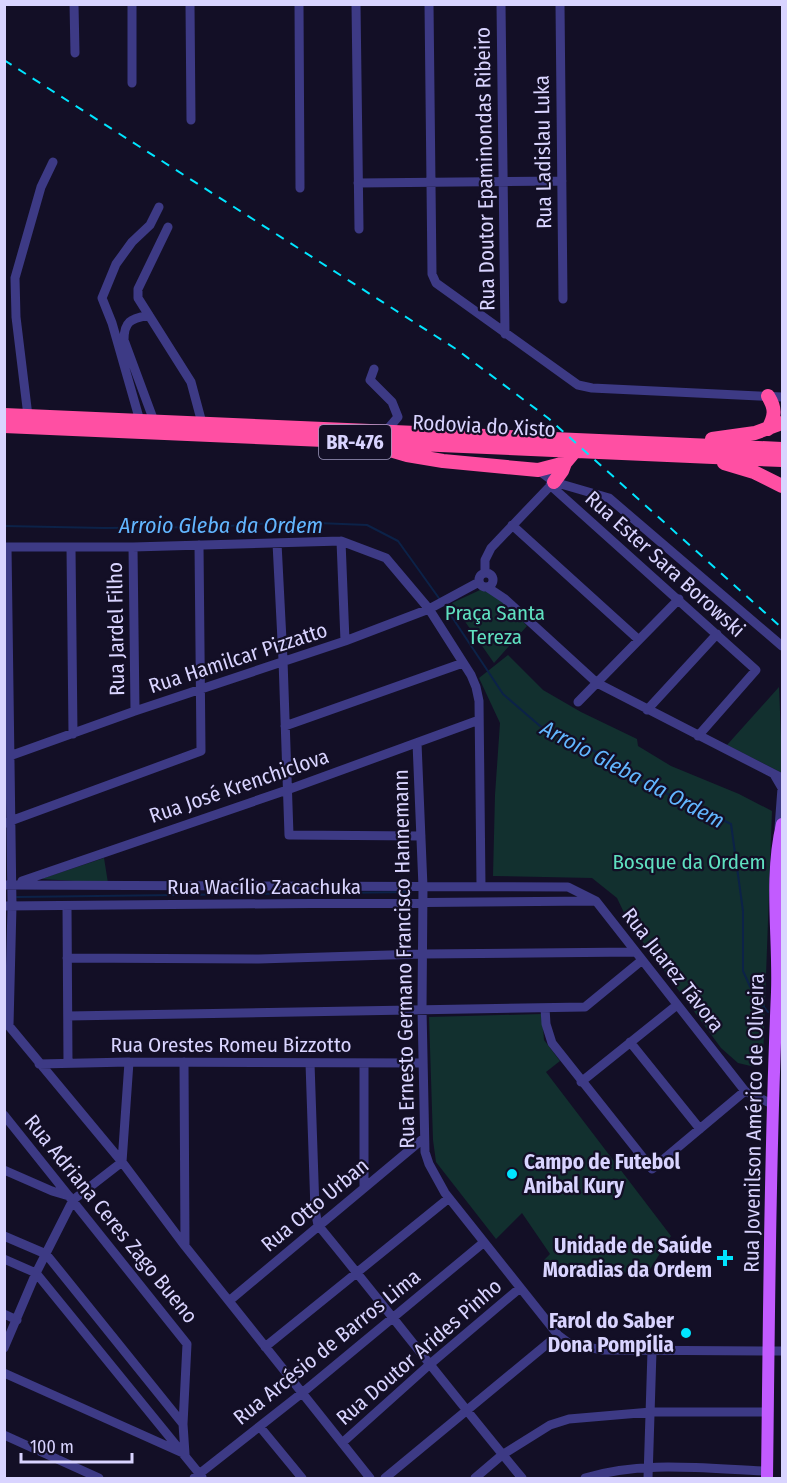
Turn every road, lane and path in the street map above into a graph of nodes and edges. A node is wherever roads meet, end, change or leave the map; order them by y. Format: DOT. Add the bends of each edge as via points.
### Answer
graph roads {
  1 [pos="74,4"];
  2 [pos="132,4"];
  3 [pos="190,4"];
  4 [pos="298,4"];
  5 [pos="356,4"];
  6 [pos="429,4"];
  7 [pos="501,4"];
  8 [pos="560,4"];
  9 [pos="75,53"];
  10 [pos="132,83"];
  11 [pos="191,120"];
  12 [pos="53,162"];
  13 [pos="562,181"];
  14 [pos="431,182"];
  15 [pos="503,182"];
  16 [pos="358,183"];
  17 [pos="300,188"];
  18 [pos="159,207"];
  19 [pos="168,227"];
  20 [pos="359,229"];
  21 [pos="563,299"];
  22 [pos="149,315"];
  23 [pos="4,316"];
  24 [pos="16,317"];
  25 [pos="505,334"];
  26 [pos="374,369"];
  27 [pos="768,396"];
  28 [pos="783,397"];
  29 [pos="4,415"];
  30 [pos="28,416"];
  31 [pos="147,421"];
  32 [pos="202,423"];
  33 [pos="783,423"];
  34 [pos="4,426"];
  35 [pos="768,429"];
  36 [pos="386,431"];
  37 [pos="363,442"];
  38 [pos="672,444"];
  39 [pos="783,448"];
  40 [pos="575,451"];
  41 [pos="705,457"];
  42 [pos="783,460"];
  43 [pos="565,463"];
  44 [pos="537,470"];
  45 [pos="552,483"];
  46 [pos="783,486"];
  47 [pos="512,525"];
  48 [pos="341,541"];
  49 [pos="276,543"];
  50 [pos="199,545"];
  51 [pos="6,547"];
  52 [pos="133,547"];
  53 [pos="71,548"];
  54 [pos="489,575"];
  55 [pos="483,585"];
  56 [pos="505,598"];
  57 [pos="679,599"];
  58 [pos="431,608"];
  59 [pos="717,634"];
  60 [pos="639,640"];
  61 [pos="345,641"];
  62 [pos="783,646"];
  63 [pos="283,660"];
  64 [pos="463,663"];
  65 [pos="597,683"];
  66 [pos="200,689"];
  67 [pos="578,702"];
  68 [pos="647,710"];
  69 [pos="135,711"];
  70 [pos="479,720"];
  71 [pos="285,726"];
  72 [pos="73,734"];
  73 [pos="698,736"];
  74 [pos="417,743"];
  75 [pos="7,757"];
  76 [pos="771,772"];
  77 [pos="783,778"];
  78 [pos="286,790"];
  79 [pos="7,822"];
  80 [pos="783,824"];
  81 [pos="422,836"];
  82 [pos="778,842"];
  83 [pos="779,883"];
  84 [pos="8,885"];
  85 [pos="481,886"];
  86 [pos="568,886"];
  87 [pos="423,887"];
  88 [pos="596,901"];
  89 [pos="423,904"];
  90 [pos="8,906"];
  91 [pos="67,906"];
  92 [pos="635,952"];
  93 [pos="422,954"];
  94 [pos="67,958"];
  95 [pos="641,961"];
  96 [pos="780,986"];
  97 [pos="676,1005"];
  98 [pos="545,1008"];
  99 [pos="422,1010"];
  100 [pos="68,1016"];
  101 [pos="6,1025"];
  102 [pos="630,1042"];
  103 [pos="129,1062"];
  104 [pos="184,1062"];
  105 [pos="68,1063"];
  106 [pos="310,1063"];
  107 [pos="423,1063"];
  108 [pos="39,1064"];
  109 [pos="364,1064"];
  110 [pos="581,1082"];
  111 [pos="746,1091"];
  112 [pos="772,1104"];
  113 [pos="4,1115"];
  114 [pos="700,1129"];
  115 [pos="424,1138"];
  116 [pos="122,1162"];
  117 [pos="4,1170"];
  118 [pos="364,1186"];
  119 [pos="71,1198"];
  120 [pos="449,1198"];
  121 [pos="318,1225"];
  122 [pos="4,1236"];
  123 [pos="483,1243"];
  124 [pos="185,1246"];
  125 [pos="46,1254"];
  126 [pos="4,1258"];
  127 [pos="356,1271"];
  128 [pos="36,1273"];
  129 [pos="520,1288"];
  130 [pos="770,1292"];
  131 [pos="783,1297"];
  132 [pos="229,1301"];
  133 [pos="4,1314"];
  134 [pos="393,1316"];
  135 [pos="18,1320"];
  136 [pos="558,1335"];
  137 [pos="265,1347"];
  138 [pos="4,1348"];
  139 [pos="768,1350"];
  140 [pos="652,1351"];
  141 [pos="783,1351"];
  142 [pos="429,1365"];
  143 [pos="4,1373"];
  144 [pos="302,1393"];
  145 [pos="465,1410"];
  146 [pos="651,1412"];
  147 [pos="767,1412"];
  148 [pos="183,1424"];
  149 [pos="260,1427"];
  150 [pos="4,1435"];
  151 [pos="184,1435"];
  152 [pos="172,1440"];
  153 [pos="342,1443"];
  154 [pos="185,1454"];
  155 [pos="502,1455"];
  156 [pos="649,1467"];
  157 [pos="767,1475"];
  158 [pos="199,1477"];
  159 [pos="99,1479"];
  160 [pos="302,1479"];
  161 [pos="370,1479"];
  162 [pos="384,1479"];
  163 [pos="475,1479"];
  164 [pos="522,1479"];
  165 [pos="585,1479"];
  166 [pos="648,1479"];
  1 -- 9 [label="street"];
  2 -- 10 [label="street"];
  3 -- 11 [label="street"];
  4 -- 17 [label="street"];
  5 -- 16 [label="street"];
  6 -- 14 [label="street"];
  7 -- 15 [label="street, Rua Doutor Epaminondas Ribeiro"];
  8 -- 13 [label="street, Rua Ladislau Luka"];
  12 -- 24 [label="street" via="41,188 15,278"];
  13 -- 15 [label="street"];
  13 -- 21 [label="street, Rua Ladislau Luka"];
  14 -- 15 [label="street"];
  14 -- 16 [label="street"];
  14 -- 25 [label="street" via="432,274 440,287"];
  15 -- 25 [label="street, Rua Doutor Epaminondas Ribeiro"];
  16 -- 20 [label="street"];
  18 -- 31 [label="street" via="150,225 116,264 102,298"];
  19 -- 22 [label="street" via="138,289 138,298"];
  22 -- 31 [label="street" via="135,318 124,328"];
  22 -- 32 [label="street" via="191,382"];
  23 -- 24 [label="street"];
  24 -- 30 [label="street"];
  25 -- 27 [label="street" via="585,387"];
  26 -- 36 [label="street" via="370,380 392,402 398,417"];
  27 -- 28 [label="street"];
  27 -- 35 [label="highway" via="775,411"];
  29 -- 30 [label="highway, Rodovia do Xisto / BR-476"];
  30 -- 31 [label="highway, Rodovia do Xisto / BR-476"];
  31 -- 32 [label="highway, Rodovia do Xisto / BR-476"];
  32 -- 36 [label="highway, Rodovia do Xisto / BR-476"];
  33 -- 35 [label="highway"];
  34 -- 37 [label="highway, Rodovia do Xisto / BR-476"];
  35 -- 38 [label="highway"];
  36 -- 38 [label="highway, Rodovia do Xisto / BR-476"];
  37 -- 40 [label="highway, Rodovia do Xisto / BR-476"];
  37 -- 44 [label="highway" via="443,462"];
  38 -- 39 [label="highway, Rodovia do Xisto / BR-476"];
  40 -- 41 [label="highway, Rodovia do Xisto / BR-476"];
  40 -- 43 [label="highway"];
  41 -- 42 [label="highway, Rodovia do Xisto / BR-476"];
  41 -- 46 [label="highway" via="754,472"];
  43 -- 44 [label="highway"];
  43 -- 45 [label="highway"];
  44 -- 45 [label="street"];
  45 -- 47 [label="street"];
  45 -- 57 [label="street, Rua Ester Sara Borowski"];
  45 -- 62 [label="street" via="609,498"];
  47 -- 54 [label="street" via="487,554"];
  47 -- 60 [label="street"];
  48 -- 49 [label="street"];
  48 -- 58 [label="street" via="386,558"];
  48 -- 61 [label="street"];
  49 -- 50 [label="street"];
  49 -- 63 [label="street"];
  50 -- 52 [label="street"];
  50 -- 66 [label="street"];
  51 -- 53 [label="street"];
  51 -- 75 [label="street"];
  52 -- 53 [label="street"];
  52 -- 69 [label="street, Rua Jardel Filho"];
  53 -- 72 [label="street"];
  54 -- 55 [label="street" via="480,576"];
  54 -- 56 [label="street"];
  55 -- 56 [label="street"];
  55 -- 58 [label="street, Rua Hamilcar Pizzatto"];
  56 -- 65 [label="street"];
  57 -- 59 [label="street, Rua Ester Sara Borowski"];
  57 -- 60 [label="street"];
  58 -- 61 [label="street, Rua Hamilcar Pizzatto"];
  58 -- 64 [label="street"];
  59 -- 68 [label="street"];
  59 -- 73 [label="street, Rua Ester Sara Borowski" via="756,670"];
  60 -- 65 [label="street"];
  61 -- 63 [label="street, Rua Hamilcar Pizzatto"];
  63 -- 66 [label="street, Rua Hamilcar Pizzatto"];
  63 -- 71 [label="street"];
  64 -- 70 [label="street" via="476,687"];
  64 -- 71 [label="street"];
  65 -- 67 [label="street"];
  65 -- 68 [label="street"];
  66 -- 69 [label="street, Rua Hamilcar Pizzatto"];
  66 -- 79 [label="street" via="201,751"];
  68 -- 73 [label="street"];
  69 -- 72 [label="street, Rua Hamilcar Pizzatto"];
  70 -- 74 [label="street, Rua José Krenchiclova"];
  70 -- 85 [label="street"];
  71 -- 78 [label="street"];
  72 -- 75 [label="street, Rua Hamilcar Pizzatto"];
  73 -- 76 [label="street"];
  74 -- 78 [label="street, Rua José Krenchiclova"];
  74 -- 81 [label="street, Rua Ernesto Germano Francisco Hannemann"];
  75 -- 79 [label="street"];
  76 -- 77 [label="street"];
  76 -- 82 [label="street, Rua Jovenilson Américo de Oliveira" via="782,788"];
  78 -- 81 [label="street" via="289,835"];
  78 -- 84 [label="street, Rua José Krenchiclova"];
  79 -- 84 [label="street"];
  80 -- 82 [label="main road"];
  81 -- 87 [label="street, Rua Ernesto Germano Francisco Hannemann"];
  82 -- 83 [label="main road, Rua Jovenilson Américo de Oliveira"];
  83 -- 96 [label="main road, Rua Jovenilson Américo de Oliveira"];
  84 -- 87 [label="street, Rua Wacílio Zacachuka"];
  84 -- 90 [label="street"];
  85 -- 86 [label="street, Rua Wacílio Zacachuka"];
  85 -- 87 [label="street, Rua Wacílio Zacachuka"];
  86 -- 88 [label="street, Rua Juarez Távora"];
  87 -- 89 [label="street, Rua Ernesto Germano Francisco Hannemann"];
  88 -- 89 [label="street, Rua Wacílio Zacachuka"];
  88 -- 92 [label="street, Rua Juarez Távora"];
  89 -- 91 [label="street, Rua Wacílio Zacachuka"];
  89 -- 93 [label="street, Rua Ernesto Germano Francisco Hannemann"];
  90 -- 91 [label="street, Rua Wacílio Zacachuka"];
  90 -- 101 [label="street"];
  91 -- 94 [label="street"];
  92 -- 93 [label="street"];
  92 -- 95 [label="street, Rua Juarez Távora"];
  93 -- 94 [label="street" via="259,959"];
  93 -- 99 [label="street, Rua Ernesto Germano Francisco Hannemann"];
  94 -- 100 [label="street"];
  95 -- 97 [label="street, Rua Juarez Távora"];
  95 -- 98 [label="street" via="585,1007"];
  96 -- 112 [label="main road, Rua Jovenilson Américo de Oliveira"];
  97 -- 102 [label="street"];
  97 -- 111 [label="street, Rua Juarez Távora"];
  98 -- 99 [label="street"];
  98 -- 110 [label="street" via="552,1043"];
  99 -- 100 [label="street"];
  99 -- 107 [label="street, Rua Ernesto Germano Francisco Hannemann"];
  100 -- 105 [label="street"];
  101 -- 108 [label="street"];
  102 -- 110 [label="street"];
  102 -- 114 [label="street"];
  103 -- 104 [label="street, Rua Orestes Romeu Bizzotto"];
  103 -- 105 [label="street, Rua Orestes Romeu Bizzotto"];
  103 -- 116 [label="street"];
  104 -- 106 [label="street, Rua Orestes Romeu Bizzotto"];
  104 -- 124 [label="street"];
  105 -- 108 [label="street, Rua Orestes Romeu Bizzotto"];
  106 -- 109 [label="street, Rua Orestes Romeu Bizzotto"];
  106 -- 121 [label="street"];
  107 -- 109 [label="street, Rua Orestes Romeu Bizzotto"];
  107 -- 115 [label="street, Rua Ernesto Germano Francisco Hannemann"];
  108 -- 116 [label="street"];
  109 -- 118 [label="street"];
  110 -- 114 [label="street" via="652,1169"];
  111 -- 112 [label="street, Rua Juarez Távora"];
  111 -- 114 [label="street"];
  112 -- 130 [label="main road, Rua Jovenilson Américo de Oliveira"];
  113 -- 119 [label="street, Rua Adriana Ceres Zago Bueno"];
  115 -- 118 [label="street, Rua Otto Urban"];
  115 -- 120 [label="street, Rua Ernesto Germano Francisco Hannemann" via="429,1164"];
  116 -- 119 [label="street"];
  116 -- 124 [label="street"];
  117 -- 119 [label="street"];
  118 -- 121 [label="street, Rua Otto Urban"];
  119 -- 125 [label="street"];
  119 -- 148 [label="street, Rua Adriana Ceres Zago Bueno" via="187,1344"];
  120 -- 123 [label="street, Rua Ernesto Germano Francisco Hannemann"];
  120 -- 127 [label="street"];
  121 -- 127 [label="street"];
  121 -- 132 [label="street, Rua Otto Urban"];
  122 -- 125 [label="street"];
  123 -- 129 [label="street, Rua Ernesto Germano Francisco Hannemann"];
  123 -- 134 [label="street, Rua Arcésio de Barros Lima"];
  124 -- 132 [label="street"];
  125 -- 128 [label="street"];
  125 -- 148 [label="street"];
  126 -- 128 [label="street"];
  127 -- 134 [label="street"];
  127 -- 137 [label="street"];
  128 -- 135 [label="street"];
  128 -- 152 [label="street"];
  129 -- 136 [label="street, Rua Ernesto Germano Francisco Hannemann"];
  129 -- 142 [label="street, Rua Doutor Arides Pinho"];
  130 -- 131 [label="main road"];
  130 -- 139 [label="main road, Rua Jovenilson Américo de Oliveira"];
  132 -- 137 [label="street"];
  133 -- 135 [label="street"];
  134 -- 142 [label="street"];
  134 -- 144 [label="street, Rua Arcésio de Barros Lima"];
  135 -- 138 [label="street"];
  136 -- 140 [label="street, Rua Ernesto Germano Francisco Hannemann" via="570,1344 603,1350"];
  136 -- 145 [label="street"];
  137 -- 144 [label="street"];
  139 -- 140 [label="street, Rua Ernesto Germano Francisco Hannemann"];
  139 -- 141 [label="street, Rua Ernesto Germano Francisco Hannemann"];
  139 -- 147 [label="main road, Rua Jovenilson Américo de Oliveira"];
  140 -- 146 [label="street"];
  142 -- 145 [label="street"];
  142 -- 153 [label="street, Rua Doutor Arides Pinho"];
  143 -- 154 [label="street"];
  144 -- 149 [label="street, Rua Arcésio de Barros Lima"];
  144 -- 153 [label="street"];
  145 -- 155 [label="street"];
  145 -- 162 [label="street"];
  146 -- 147 [label="street"];
  146 -- 155 [label="street" via="569,1419 550,1425"];
  146 -- 156 [label="street"];
  147 -- 157 [label="main road, Rua Jovenilson Américo de Oliveira"];
  148 -- 151 [label="street, Rua Adriana Ceres Zago Bueno"];
  149 -- 158 [label="street, Rua Arcésio de Barros Lima"];
  149 -- 160 [label="street"];
  150 -- 159 [label="street"];
  151 -- 152 [label="street"];
  151 -- 154 [label="street, Rua Adriana Ceres Zago Bueno"];
  152 -- 154 [label="street"];
  153 -- 161 [label="street"];
  154 -- 158 [label="street"];
  155 -- 163 [label="street"];
  155 -- 164 [label="street"];
  156 -- 157 [label="street"];
  156 -- 165 [label="street"];
  156 -- 166 [label="street"];
}
